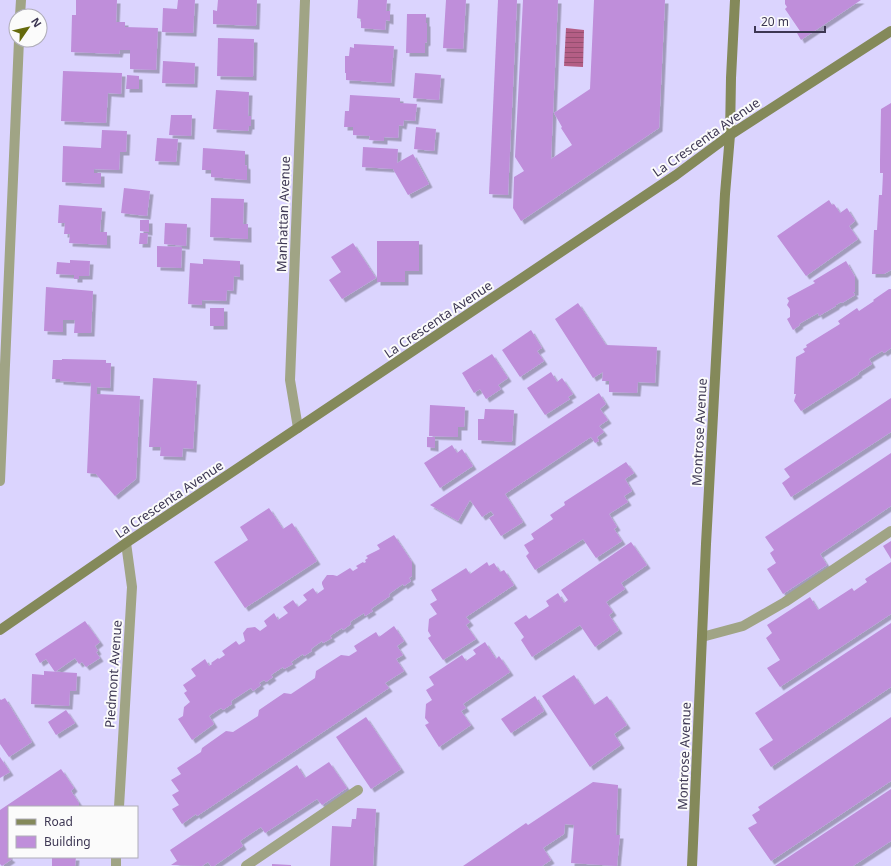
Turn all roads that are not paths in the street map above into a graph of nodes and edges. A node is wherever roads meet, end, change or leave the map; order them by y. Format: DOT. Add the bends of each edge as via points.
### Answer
graph roads {
  1 [pos="305,0"];
  2 [pos="734,0"];
  3 [pos="891,31"];
  4 [pos="19,48"];
  5 [pos="730,135"];
  6 [pos="298,428"];
  7 [pos="0,481"];
  8 [pos="891,531"];
  9 [pos="126,543"];
  10 [pos="0,630"];
  11 [pos="702,637"];
  12 [pos="358,790"];
  13 [pos="119,806"];
  14 [pos="246,866"];
  15 [pos="692,866"];
  1 -- 6 [label="street, Manhattan Avenue" via="290,380"];
  2 -- 5 [label="main road, Montrose Avenue"];
  3 -- 5 [label="main road, La Crescenta Avenue"];
  4 -- 7 [label="street"];
  5 -- 6 [label="main road, La Crescenta Avenue" via="676,175"];
  5 -- 11 [label="main road, Montrose Avenue" via="723,224"];
  6 -- 9 [label="main road, La Crescenta Avenue"];
  8 -- 11 [label="street" via="779,606 743,626"];
  9 -- 10 [label="main road, La Crescenta Avenue"];
  9 -- 13 [label="street, Piedmont Avenue" via="132,587"];
  11 -- 15 [label="main road, Montrose Avenue"];
  12 -- 14 [label="street"];
}
